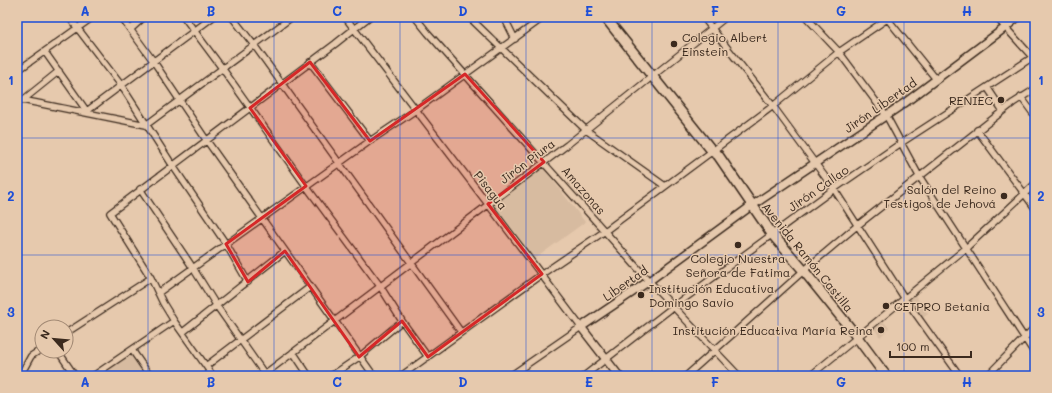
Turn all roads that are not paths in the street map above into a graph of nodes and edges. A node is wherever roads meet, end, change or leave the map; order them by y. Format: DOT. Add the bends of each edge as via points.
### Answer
graph roads {
  1 [pos="70,17"];
  2 [pos="93,17"];
  3 [pos="121,17"];
  4 [pos="144,17"];
  5 [pos="184,17"];
  6 [pos="213,17"];
  7 [pos="232,17"];
  8 [pos="292,17"];
  9 [pos="345,17"];
  10 [pos="369,17"];
  11 [pos="415,17"];
  12 [pos="469,17"];
  13 [pos="504,17"];
  14 [pos="544,17"];
  15 [pos="605,17"];
  16 [pos="703,17"];
  17 [pos="726,17"];
  18 [pos="806,17"];
  19 [pos="996,17"];
  20 [pos="1018,17"];
  21 [pos="888,18"];
  22 [pos="712,27"];
  23 [pos="1006,27"];
  24 [pos="77,28"];
  25 [pos="131,28"];
  26 [pos="354,30"];
  27 [pos="195,31"];
  28 [pos="515,39"];
  29 [pos="254,45"];
  30 [pos="501,49"];
  31 [pos="44,52"];
  32 [pos="839,52"];
  33 [pos="1034,58"];
  34 [pos="154,62"];
  35 [pos="310,62"];
  36 [pos="222,68"];
  37 [pos="17,71"];
  38 [pos="59,71"];
  39 [pos="465,74"];
  40 [pos="652,76"];
  41 [pos="936,79"];
  42 [pos="282,84"];
  43 [pos="121,85"];
  44 [pos="987,87"];
  45 [pos="1035,89"];
  46 [pos="1021,97"];
  47 [pos="20,100"];
  48 [pos="180,100"];
  49 [pos="773,106"];
  50 [pos="250,108"];
  51 [pos="416,110"];
  52 [pos="1003,111"];
  53 [pos="88,112"];
  54 [pos="886,115"];
  55 [pos="1035,116"];
  56 [pos="146,125"];
  57 [pos="586,130"];
  58 [pos="977,130"];
  59 [pos="207,140"];
  60 [pos="370,141"];
  61 [pos="901,143"];
  62 [pos="713,152"];
  63 [pos="544,162"];
  64 [pos="815,162"];
  65 [pos="339,164"];
  66 [pos="172,166"];
  67 [pos="919,176"];
  68 [pos="1035,184"];
  69 [pos="306,186"];
  70 [pos="665,186"];
  71 [pos="140,189"];
  72 [pos="834,189"];
  73 [pos="1024,195"];
  74 [pos="488,204"];
  75 [pos="749,207"];
  76 [pos="1035,208"];
  77 [pos="262,219"];
  78 [pos="858,225"];
  79 [pos="605,231"];
  80 [pos="770,235"];
  81 [pos="226,244"];
  82 [pos="965,249"];
  83 [pos="286,251"];
  84 [pos="411,263"];
  85 [pos="193,268"];
  86 [pos="802,272"];
  87 [pos="542,274"];
  88 [pos="151,278"];
  89 [pos="649,281"];
  90 [pos="248,282"];
  91 [pos="380,286"];
  92 [pos="310,287"];
  93 [pos="158,293"];
  94 [pos="906,299"];
  95 [pos="216,305"];
  96 [pos="673,307"];
  97 [pos="174,321"];
  98 [pos="334,321"];
  99 [pos="402,321"];
  100 [pos="581,327"];
  101 [pos="1035,327"];
  102 [pos="74,328"];
  103 [pos="183,332"];
  104 [pos="461,332"];
  105 [pos="1024,338"];
  106 [pos="241,340"];
  107 [pos="856,340"];
  108 [pos="132,350"];
  109 [pos="714,350"];
  110 [pos="293,352"];
  111 [pos="34,354"];
  112 [pos="1035,354"];
  113 [pos="359,356"];
  114 [pos="428,357"];
  115 [pos="63,359"];
  116 [pos="606,360"];
  117 [pos="206,366"];
  118 [pos="264,375"];
  119 [pos="20,376"];
  120 [pos="75,376"];
  121 [pos="93,376"];
  122 [pos="150,376"];
  123 [pos="213,376"];
  124 [pos="309,376"];
  125 [pos="331,376"];
  126 [pos="374,376"];
  127 [pos="401,376"];
  128 [pos="510,376"];
  129 [pos="584,376"];
  130 [pos="619,376"];
  131 [pos="686,376"];
  132 [pos="739,376"];
  133 [pos="810,376"];
  134 [pos="879,376"];
  135 [pos="886,376"];
  136 [pos="960,376"];
  137 [pos="987,376"];
  1 -- 24 [label="street"];
  2 -- 24 [label="street"];
  3 -- 25 [label="street"];
  4 -- 25 [label="street"];
  5 -- 27 [label="street"];
  6 -- 27 [label="street"];
  7 -- 29 [label="street"];
  8 -- 29 [label="street"];
  9 -- 26 [label="street, Pisagua"];
  10 -- 26 [label="street"];
  11 -- 39 [label="street, Amazonas"];
  12 -- 30 [label="street"];
  13 -- 28 [label="street"];
  14 -- 28 [label="street"];
  15 -- 40 [label="main road, Avenida Ramón Castilla"];
  16 -- 22 [label="street"];
  17 -- 22 [label="street, Jirón Piura"];
  18 -- 32 [label="street"];
  19 -- 23 [label="street"];
  20 -- 23 [label="street, Jirón Libertad"];
  21 -- 32 [label="street"];
  21 -- 41 [label="street"];
  22 -- 40 [label="street, Jirón Piura"];
  22 -- 49 [label="street"];
  23 -- 33 [label="street"];
  23 -- 41 [label="street, Jirón Libertad"];
  24 -- 31 [label="street"];
  24 -- 43 [label="street"];
  25 -- 34 [label="street"];
  26 -- 35 [label="street"];
  26 -- 51 [label="street, Pisagua"];
  27 -- 34 [label="street"];
  27 -- 36 [label="street"];
  28 -- 30 [label="street"];
  29 -- 36 [label="street"];
  29 -- 42 [label="street"];
  30 -- 39 [label="street"];
  30 -- 57 [label="street"];
  31 -- 37 [label="street"];
  31 -- 38 [label="street"];
  32 -- 49 [label="street"];
  32 -- 54 [label="street"];
  33 -- 44 [label="street, Jirón Callao"];
  34 -- 43 [label="street"];
  34 -- 48 [label="street"];
  35 -- 42 [label="street"];
  35 -- 60 [label="street"];
  36 -- 48 [label="street"];
  36 -- 50 [label="street"];
  38 -- 47 [label="street"];
  38 -- 53 [label="street"];
  39 -- 51 [label="street"];
  39 -- 63 [label="street, Amazonas"];
  40 -- 57 [label="street, Jirón Piura"];
  40 -- 62 [label="main road, Avenida Ramón Castilla"];
  41 -- 54 [label="street, Jirón Libertad"];
  42 -- 50 [label="street"];
  42 -- 65 [label="street"];
  43 -- 53 [label="street"];
  43 -- 56 [label="street"];
  44 -- 52 [label="street"];
  44 -- 61 [label="street, Jirón Callao"];
  45 -- 46 [label="street"];
  46 -- 52 [label="street"];
  46 -- 55 [label="street"];
  47 -- 53 [label="street"];
  48 -- 56 [label="street"];
  48 -- 59 [label="street"];
  49 -- 62 [label="street"];
  49 -- 64 [label="street"];
  50 -- 59 [label="street"];
  50 -- 69 [label="street"];
  51 -- 60 [label="street"];
  51 -- 74 [label="street, Pisagua"];
  52 -- 58 [label="street"];
  53 -- 56 [label="street"];
  54 -- 61 [label="street"];
  54 -- 64 [label="street, Jirón Libertad"];
  56 -- 66 [label="street"];
  57 -- 63 [label="street, Jirón Piura"];
  57 -- 70 [label="street"];
  58 -- 67 [label="street"];
  58 -- 73 [label="street"];
  59 -- 66 [label="street"];
  59 -- 77 [label="street"];
  60 -- 65 [label="street"];
  61 -- 67 [label="street"];
  61 -- 72 [label="street, Jirón Callao"];
  62 -- 70 [label="street"];
  62 -- 75 [label="main road, Avenida Ramón Castilla" via="714,158"];
  63 -- 74 [label="street, Jirón Piura"];
  63 -- 79 [label="street, Amazonas"];
  64 -- 72 [label="street"];
  64 -- 75 [label="street, Jirón Libertad"];
  65 -- 69 [label="street"];
  65 -- 84 [label="street"];
  66 -- 71 [label="street"];
  66 -- 81 [label="street"];
  67 -- 78 [label="street"];
  67 -- 82 [label="street"];
  68 -- 73 [label="street"];
  69 -- 77 [label="street"];
  69 -- 91 [label="street"];
  70 -- 79 [label="street"];
  71 -- 85 [label="street"];
  71 -- 88 [label="street" via="110,213"];
  72 -- 78 [label="street"];
  72 -- 80 [label="street, Jirón Callao"];
  73 -- 76 [label="street"];
  73 -- 82 [label="street"];
  74 -- 84 [label="street, Jirón Piura"];
  74 -- 87 [label="street, Pisagua"];
  75 -- 80 [label="main road, Avenida Ramón Castilla"];
  75 -- 89 [label="street, Libertad"];
  77 -- 81 [label="street"];
  77 -- 83 [label="street"];
  78 -- 86 [label="street"];
  78 -- 94 [label="street"];
  79 -- 87 [label="street"];
  79 -- 89 [label="street, Amazonas"];
  80 -- 86 [label="main road, Avenida Ramón Castilla"];
  80 -- 96 [label="street, Jirón Callao"];
  81 -- 85 [label="street"];
  81 -- 90 [label="street"];
  82 -- 94 [label="street"];
  82 -- 105 [label="street"];
  83 -- 90 [label="street"];
  83 -- 92 [label="street"];
  84 -- 91 [label="street, Jirón Piura"];
  84 -- 104 [label="street"];
  85 -- 93 [label="street"];
  85 -- 95 [label="street"];
  86 -- 107 [label="main road, Avenida Ramón Castilla"];
  86 -- 109 [label="street"];
  87 -- 100 [label="street, Pisagua"];
  87 -- 104 [label="street"];
  88 -- 93 [label="street"];
  88 -- 102 [label="street"];
  89 -- 96 [label="street, Amazonas"];
  89 -- 100 [label="street, Libertad"];
  90 -- 95 [label="street"];
  91 -- 98 [label="street, Jirón Piura"];
  91 -- 99 [label="street"];
  92 -- 98 [label="street"];
  92 -- 106 [label="street"];
  93 -- 97 [label="street"];
  94 -- 107 [label="street"];
  94 -- 136 [label="street"];
  95 -- 103 [label="street"];
  95 -- 106 [label="street"];
  96 -- 109 [label="street, Amazonas"];
  96 -- 116 [label="street, Jirón Callao"];
  97 -- 103 [label="street"];
  97 -- 108 [label="street"];
  98 -- 110 [label="street, Jirón Piura"];
  98 -- 113 [label="street"];
  99 -- 113 [label="street"];
  99 -- 114 [label="street"];
  100 -- 116 [label="street, Pisagua"];
  100 -- 128 [label="street, Libertad"];
  101 -- 105 [label="street"];
  103 -- 117 [label="street"];
  104 -- 114 [label="street"];
  105 -- 112 [label="street"];
  105 -- 137 [label="street"];
  106 -- 117 [label="street"];
  106 -- 118 [label="street"];
  107 -- 133 [label="street"];
  107 -- 134 [label="main road, Avenida Ramón Castilla"];
  107 -- 135 [label="main road, Avenida Ramón Castilla"];
  108 -- 121 [label="street"];
  108 -- 122 [label="street"];
  109 -- 131 [label="street"];
  109 -- 132 [label="street, Amazonas"];
  110 -- 118 [label="street, Jirón Piura"];
  110 -- 124 [label="street"];
  111 -- 119 [label="street"];
  113 -- 125 [label="street"];
  113 -- 126 [label="street"];
  114 -- 127 [label="street"];
  115 -- 120 [label="street"];
  116 -- 129 [label="street, Jirón Callao"];
  116 -- 130 [label="street, Pisagua"];
  117 -- 123 [label="street"];
}
